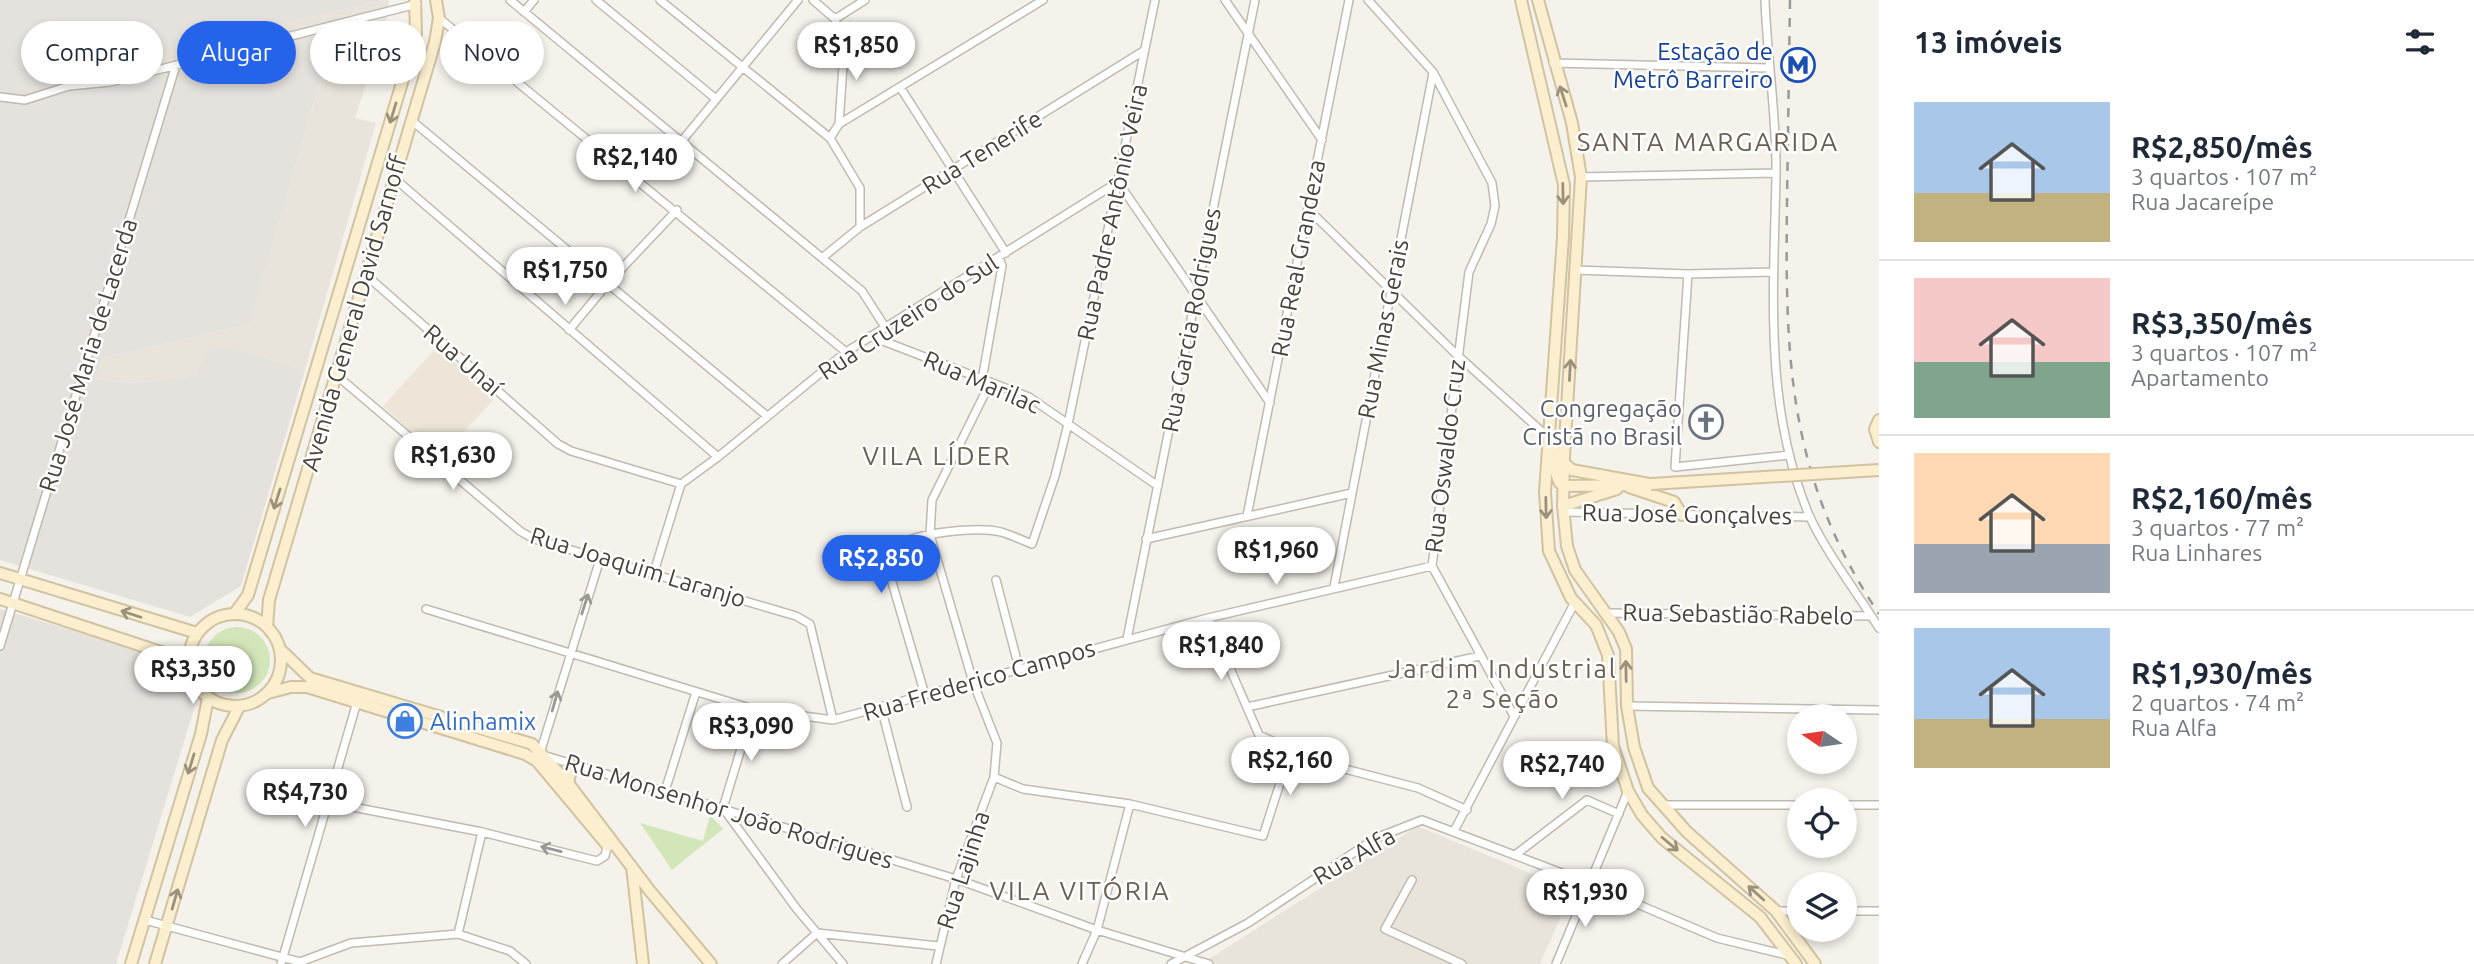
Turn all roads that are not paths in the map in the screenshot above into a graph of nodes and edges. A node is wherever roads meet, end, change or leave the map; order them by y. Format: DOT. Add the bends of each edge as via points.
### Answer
graph roads {
  1 [pos="436,0"];
  2 [pos="510,0"];
  3 [pos="534,0"];
  4 [pos="596,0"];
  5 [pos="660,0"];
  6 [pos="798,0"];
  7 [pos="813,0"];
  8 [pos="865,0"];
  9 [pos="1043,0"];
  10 [pos="1155,0"];
  11 [pos="1225,0"];
  12 [pos="1255,0"];
  13 [pos="1349,0"];
  14 [pos="1368,0"];
  15 [pos="1538,0"];
  16 [pos="1765,0"];
  17 [pos="416,2"];
  18 [pos="1520,3"];
  19 [pos="524,12"];
  20 [pos="439,18"];
  21 [pos="835,19"];
  22 [pos="418,21"];
  23 [pos="426,24"];
  24 [pos="1248,35"];
  25 [pos="1145,50"];
  26 [pos="1553,63"];
  27 [pos="176,65"];
  28 [pos="742,67"];
  29 [pos="1768,68"];
  30 [pos="1433,72"];
  31 [pos="399,84"];
  32 [pos="900,87"];
  33 [pos="0,97"];
  34 [pos="716,99"];
  35 [pos="411,120"];
  36 [pos="839,124"];
  37 [pos="830,138"];
  38 [pos="1322,140"];
  39 [pos="681,142"];
  40 [pos="955,169"];
  41 [pos="1776,173"];
  42 [pos="1581,177"];
  43 [pos="394,178"];
  44 [pos="1118,182"];
  45 [pos="1308,209"];
  46 [pos="677,210"];
  47 [pos="860,227"];
  48 [pos="1002,255"];
  49 [pos="822,258"];
  50 [pos="1575,270"];
  51 [pos="1772,272"];
  52 [pos="1688,274"];
  53 [pos="366,275"];
  54 [pos="608,282"];
  55 [pos="1390,289"];
  56 [pos="1197,294"];
  57 [pos="885,327"];
  58 [pos="569,330"];
  59 [pos="870,335"];
  60 [pos="846,352"];
  61 [pos="1456,354"];
  62 [pos="335,374"];
  63 [pos="982,380"];
  64 [pos="990,383"];
  65 [pos="1269,403"];
  66 [pos="767,416"];
  67 [pos="1879,420"];
  68 [pos="1068,424"];
  69 [pos="1550,440"];
  70 [pos="1879,442"];
  71 [pos="1789,454"];
  72 [pos="718,457"];
  73 [pos="1564,463"];
  74 [pos="1879,470"];
  75 [pos="681,484"];
  76 [pos="1650,484"];
  77 [pos="1158,486"];
  78 [pos="1564,486"];
  79 [pos="1624,486"];
  80 [pos="1352,493"];
  81 [pos="1564,509"];
  82 [pos="1682,515"];
  83 [pos="1247,516"];
  84 [pos="1810,517"];
  85 [pos="930,535"];
  86 [pos="1146,539"];
  87 [pos="601,556"];
  88 [pos="1432,566"];
  89 [pos="654,572"];
  90 [pos="0,573"];
  91 [pos="20,579"];
  92 [pos="996,580"];
  93 [pos="1334,587"];
  94 [pos="0,599"];
  95 [pos="1575,602"];
  96 [pos="13,603"];
  97 [pos="426,609"];
  98 [pos="235,613"];
  99 [pos="1604,613"];
  100 [pos="1871,615"];
  101 [pos="1208,618"];
  102 [pos="267,627"];
  103 [pos="1879,628"];
  104 [pos="197,633"];
  105 [pos="1127,639"];
  106 [pos="0,646"];
  107 [pos="282,651"];
  108 [pos="570,652"];
  109 [pos="1480,656"];
  110 [pos="188,661"];
  111 [pos="1019,668"];
  112 [pos="973,682"];
  113 [pos="696,692"];
  114 [pos="268,693"];
  115 [pos="925,695"];
  116 [pos="208,698"];
  117 [pos="357,702"];
  118 [pos="239,706"];
  119 [pos="1627,706"];
  120 [pos="881,707"];
  121 [pos="1247,707"];
  122 [pos="753,709"];
  123 [pos="1879,710"];
  124 [pos="1514,716"];
  125 [pos="833,720"];
  126 [pos="1291,749"];
  127 [pos="541,756"];
  128 [pos="578,766"];
  129 [pos="994,777"];
  130 [pos="568,783"];
  131 [pos="665,791"];
  132 [pos="1628,791"];
  133 [pos="327,802"];
  134 [pos="1130,804"];
  135 [pos="1661,805"];
  136 [pos="1787,805"];
  137 [pos="1857,805"];
  138 [pos="1879,805"];
  139 [pos="907,807"];
  140 [pos="723,808"];
  141 [pos="1467,810"];
  142 [pos="1619,814"];
  143 [pos="1454,831"];
  144 [pos="482,832"];
  145 [pos="607,846"];
  146 [pos="1515,855"];
  147 [pos="632,873"];
  148 [pos="956,879"];
  149 [pos="1412,880"];
  150 [pos="1588,883"];
  151 [pos="1776,911"];
  152 [pos="1787,911"];
  153 [pos="1857,911"];
  154 [pos="1879,911"];
  155 [pos="145,920"];
  156 [pos="167,926"];
  157 [pos="1097,930"];
  158 [pos="817,933"];
  159 [pos="458,934"];
  160 [pos="938,946"];
  161 [pos="1188,956"];
  162 [pos="1794,960"];
  163 [pos="282,962"];
  164 [pos="131,964"];
  165 [pos="155,964"];
  166 [pos="526,964"];
  167 [pos="643,964"];
  168 [pos="711,964"];
  169 [pos="782,964"];
  170 [pos="843,964"];
  171 [pos="936,964"];
  172 [pos="1082,964"];
  173 [pos="1171,964"];
  174 [pos="1209,964"];
  175 [pos="1462,964"];
  176 [pos="1556,964"];
  177 [pos="1815,964"];
  1 -- 20 [label="street, Avenida General David Sarnoff"];
  2 -- 19 [label="street"];
  3 -- 19 [label="street"];
  4 -- 34 [label="street"];
  5 -- 28 [label="street"];
  6 -- 28 [label="street"];
  7 -- 21 [label="street"];
  8 -- 21 [label="street"];
  9 -- 32 [label="street"];
  10 -- 25 [label="street, Rua Padre Antônio Veira"];
  11 -- 24 [label="street"];
  12 -- 24 [label="street, Rua Garcia Rodrigues"];
  13 -- 38 [label="street, Rua Real Grandeza"];
  14 -- 30 [label="street"];
  15 -- 26 [label="street"];
  16 -- 29 [label="street"];
  17 -- 22 [label="street, Avenida General David Sarnoff"];
  17 -- 27 [label="street"];
  18 -- 69 [label="street, one-way" via="1564,185"];
  19 -- 39 [label="street"];
  20 -- 23 [label="street"];
  20 -- 35 [label="street, Avenida General David Sarnoff"];
  20 -- 46 [label="street"];
  21 -- 36 [label="street" via="844,51"];
  24 -- 38 [label="street"];
  24 -- 56 [label="street, Rua Garcia Rodrigues"];
  25 -- 40 [label="street, Rua Tenerife"];
  25 -- 44 [label="street, Rua Padre Antônio Veira"];
  26 -- 29 [label="street"];
  42 -- 26 [label="street, one-way" via="1572,123"];
  27 -- 33 [label="street" via="110,82 69,86 26,100"];
  27 -- 91 [label="street, Rua José Maria de Lacerda"];
  28 -- 34 [label="street"];
  28 -- 37 [label="street"];
  29 -- 41 [label="street"];
  30 -- 55 [label="street, Rua Minas Gerais"];
  30 -- 61 [label="street, Rua Oswaldo Cruz" via="1492,183 1495,205 1492,224 1469,272"];
  31 -- 98 [label="street, Avenida General David Sarnoff, one-way" via="248,595"];
  32 -- 36 [label="street"];
  32 -- 40 [label="street"];
  34 -- 39 [label="street"];
  35 -- 43 [label="street, Avenida General David Sarnoff"];
  35 -- 54 [label="street"];
  36 -- 37 [label="street"];
  37 -- 47 [label="street" via="860,188"];
  38 -- 45 [label="street, Rua Real Grandeza"];
  39 -- 49 [label="street"];
  40 -- 47 [label="street, Rua Tenerife"];
  40 -- 48 [label="street"];
  41 -- 42 [label="street"];
  41 -- 51 [label="street"];
  42 -- 50 [label="street"];
  43 -- 53 [label="street, Avenida General David Sarnoff"];
  43 -- 58 [label="street"];
  44 -- 48 [label="street, Rua Cruzeiro do Sul"];
  44 -- 56 [label="street"];
  44 -- 68 [label="street, Rua Padre Antônio Veira"];
  45 -- 55 [label="street"];
  45 -- 65 [label="street, Rua Real Grandeza"];
  46 -- 54 [label="street"];
  46 -- 60 [label="street"];
  47 -- 49 [label="street, Rua Tenerife"];
  48 -- 57 [label="street, Rua Cruzeiro do Sul"];
  48 -- 63 [label="street"];
  49 -- 57 [label="street" via="862,291"];
  50 -- 52 [label="street"];
  73 -- 50 [label="street, one-way"];
  51 -- 52 [label="street"];
  51 -- 71 [label="street" via="1773,354"];
  52 -- 71 [label="street" via="1675,467"];
  53 -- 62 [label="street, Avenida General David Sarnoff"];
  53 -- 75 [label="street, Rua Unaí" via="558,444"];
  54 -- 58 [label="street"];
  54 -- 66 [label="street"];
  55 -- 61 [label="street"];
  55 -- 80 [label="street, Rua Minas Gerais"];
  56 -- 65 [label="street"];
  56 -- 77 [label="street, Rua Garcia Rodrigues"];
  57 -- 59 [label="street, Rua Cruzeiro do Sul"];
  58 -- 72 [label="street"];
  59 -- 60 [label="street, Rua Cruzeiro do Sul"];
  59 -- 63 [label="street, Rua Marilac"];
  60 -- 66 [label="street, Rua Cruzeiro do Sul"];
  61 -- 69 [label="street"];
  61 -- 88 [label="street, Rua Oswaldo Cruz"];
  62 -- 87 [label="street, Rua Joaquim Laranjo" via="520,531 534,539"];
  62 -- 102 [label="street, Avenida General David Sarnoff" via="270,600"];
  63 -- 64 [label="street, Rua Marilac"];
  64 -- 68 [label="street, Rua Marilac" via="1029,397"];
  64 -- 85 [label="street, Rua Lajinha" via="932,500"];
  65 -- 83 [label="street, Rua Real Grandeza"];
  66 -- 72 [label="street, Rua Cruzeiro do Sul"];
  67 -- 70 [label="street" via="1875,429"];
  68 -- 77 [label="street, Rua Marilac"];
  68 -- 85 [label="street, Rua Padre Antônio Veira" via="1031,544 1001,532"];
  69 -- 78 [label="street" via="1556,450 1557,480"];
  69 -- 95 [label="street, one-way" via="1545,492 1549,551"];
  71 -- 84 [label="street"];
  72 -- 75 [label="street, Rua Cruzeiro do Sul"];
  73 -- 76 [label="street" via="1572,470"];
  73 -- 78 [label="street"];
  74 -- 76 [label="street, bridge"];
  75 -- 89 [label="street"];
  76 -- 79 [label="street"];
  77 -- 86 [label="street, Rua Garcia Rodrigues"];
  78 -- 79 [label="street"];
  78 -- 81 [label="street"];
  79 -- 81 [label="street"];
  79 -- 82 [label="street" via="1674,502"];
  80 -- 83 [label="street"];
  80 -- 93 [label="street, Rua Minas Gerais"];
  81 -- 82 [label="street, Rua José Gonçalves"];
  81 -- 99 [label="street" via="1567,546 1575,570"];
  82 -- 84 [label="street, Rua José Gonçalves"];
  83 -- 86 [label="street"];
  84 -- 100 [label="street"];
  85 -- 112 [label="street, Rua Lajinha"];
  85 -- 115 [label="street" via="894,547 889,572"];
  86 -- 105 [label="street, Rua Garcia Rodrigues"];
  87 -- 89 [label="street, Rua Joaquim Laranjo"];
  108 -- 87 [label="street, one-way"];
  88 -- 93 [label="street, Rua Frederico Campos"];
  88 -- 109 [label="street, Rua Oswaldo Cruz"];
  89 -- 125 [label="street, Rua Joaquim Laranjo" via="810,624"];
  90 -- 91 [label="street"];
  91 -- 96 [label="street, Rua José Maria de Lacerda"];
  104 -- 91 [label="street, one-way"];
  92 -- 111 [label="street"];
  93 -- 101 [label="street, Rua Frederico Campos"];
  94 -- 96 [label="street"];
  95 -- 124 [label="street"];
  95 -- 132 [label="street" via="1596,625 1608,655 1613,746"];
  96 -- 106 [label="street, Rua José Maria de Lacerda"];
  96 -- 110 [label="street"];
  97 -- 108 [label="street, Rua Frederico Campos"];
  98 -- 102 [label="street" via="253,617"];
  98 -- 104 [label="street" via="209,621"];
  99 -- 100 [label="street, Rua Sebastião Rabelo"];
  119 -- 99 [label="street, one-way" via="1626,649"];
  100 -- 103 [label="street"];
  101 -- 105 [label="street, Rua Frederico Campos"];
  101 -- 121 [label="street"];
  102 -- 107 [label="street"];
  104 -- 110 [label="street"];
  105 -- 111 [label="street, Rua Frederico Campos"];
  107 -- 114 [label="street" via="277,679"];
  107 -- 127 [label="street, Rua Monsenhor João Rodrigues" via="310,678 533,744"];
  108 -- 113 [label="street, Rua Frederico Campos"];
  127 -- 108 [label="street, one-way"];
  109 -- 121 [label="street"];
  109 -- 124 [label="street, Rua Oswaldo Cruz"];
  110 -- 116 [label="street" via="196,687"];
  111 -- 112 [label="street, Rua Frederico Campos"];
  112 -- 115 [label="street, Rua Frederico Campos"];
  112 -- 129 [label="street, Rua Lajinha" via="996,743"];
  113 -- 122 [label="street, Rua Frederico Campos"];
  113 -- 131 [label="street"];
  114 -- 117 [label="street, Rua Monsenhor João Rodrigues" via="307,688"];
  114 -- 118 [label="street"];
  115 -- 120 [label="street, Rua Frederico Campos"];
  116 -- 118 [label="street" via="221,705"];
  116 -- 155 [label="street, one-way"];
  117 -- 127 [label="street, Rua Monsenhor João Rodrigues"];
  117 -- 133 [label="street"];
  156 -- 118 [label="street, one-way" via="222,740"];
  119 -- 123 [label="street"];
  119 -- 135 [label="street" via="1637,757 1648,788"];
  120 -- 125 [label="street, Rua Frederico Campos"];
  120 -- 139 [label="street"];
  121 -- 126 [label="street" via="1259,735"];
  122 -- 125 [label="street, Rua Frederico Campos"];
  122 -- 140 [label="street"];
  124 -- 141 [label="street"];
  126 -- 134 [label="street" via="1263,836"];
  126 -- 141 [label="street" via="1344,770 1418,788"];
  127 -- 128 [label="street, Rua Monsenhor João Rodrigues"];
  127 -- 130 [label="street"];
  127 -- 145 [label="street"];
  128 -- 130 [label="street" via="571,770"];
  128 -- 131 [label="street, Rua Monsenhor João Rodrigues"];
  129 -- 134 [label="street" via="1023,789"];
  129 -- 148 [label="street, Rua Lajinha"];
  130 -- 147 [label="street"];
  131 -- 140 [label="street, Rua Monsenhor João Rodrigues"];
  132 -- 142 [label="street"];
  132 -- 162 [label="street, one-way" via="1662,838 1760,917"];
  133 -- 144 [label="street"];
  133 -- 163 [label="street"];
  134 -- 157 [label="street"];
  135 -- 136 [label="street"];
  151 -- 135 [label="street, one-way"];
  137 -- 138 [label="street"];
  140 -- 148 [label="street, Rua Monsenhor João Rodrigues"];
  140 -- 158 [label="street"];
  141 -- 143 [label="street"];
  142 -- 146 [label="street" via="1587,800"];
  142 -- 150 [label="street"];
  143 -- 146 [label="street, Rua Alfa"];
  143 -- 161 [label="street, Rua Alfa" via="1422,820 1376,838 1248,923"];
  145 -- 144 [label="street, one-way" via="605,856 597,861"];
  144 -- 159 [label="street"];
  145 -- 147 [label="street"];
  146 -- 150 [label="street, Rua Alfa"];
  147 -- 167 [label="street"];
  147 -- 168 [label="street"];
  148 -- 157 [label="street, Rua Monsenhor João Rodrigues"];
  148 -- 160 [label="street, Rua Lajinha"];
  149 -- 175 [label="street" via="1385,929"];
  150 -- 162 [label="street, Rua Alfa" via="1717,938"];
  150 -- 176 [label="street"];
  151 -- 152 [label="street"];
  151 -- 177 [label="street"];
  153 -- 154 [label="street"];
  155 -- 156 [label="street"];
  155 -- 164 [label="street"];
  156 -- 163 [label="street"];
  156 -- 165 [label="street"];
  157 -- 161 [label="street, Rua Monsenhor João Rodrigues"];
  157 -- 172 [label="street"];
  158 -- 160 [label="street"];
  158 -- 169 [label="street"];
  158 -- 170 [label="street"];
  159 -- 163 [label="street" via="351,943 311,960"];
  159 -- 166 [label="street" via="510,951"];
  160 -- 171 [label="street, Rua Lajinha"];
  161 -- 173 [label="street, Rua Alfa"];
  161 -- 174 [label="street, Rua Monsenhor João Rodrigues"];
}
